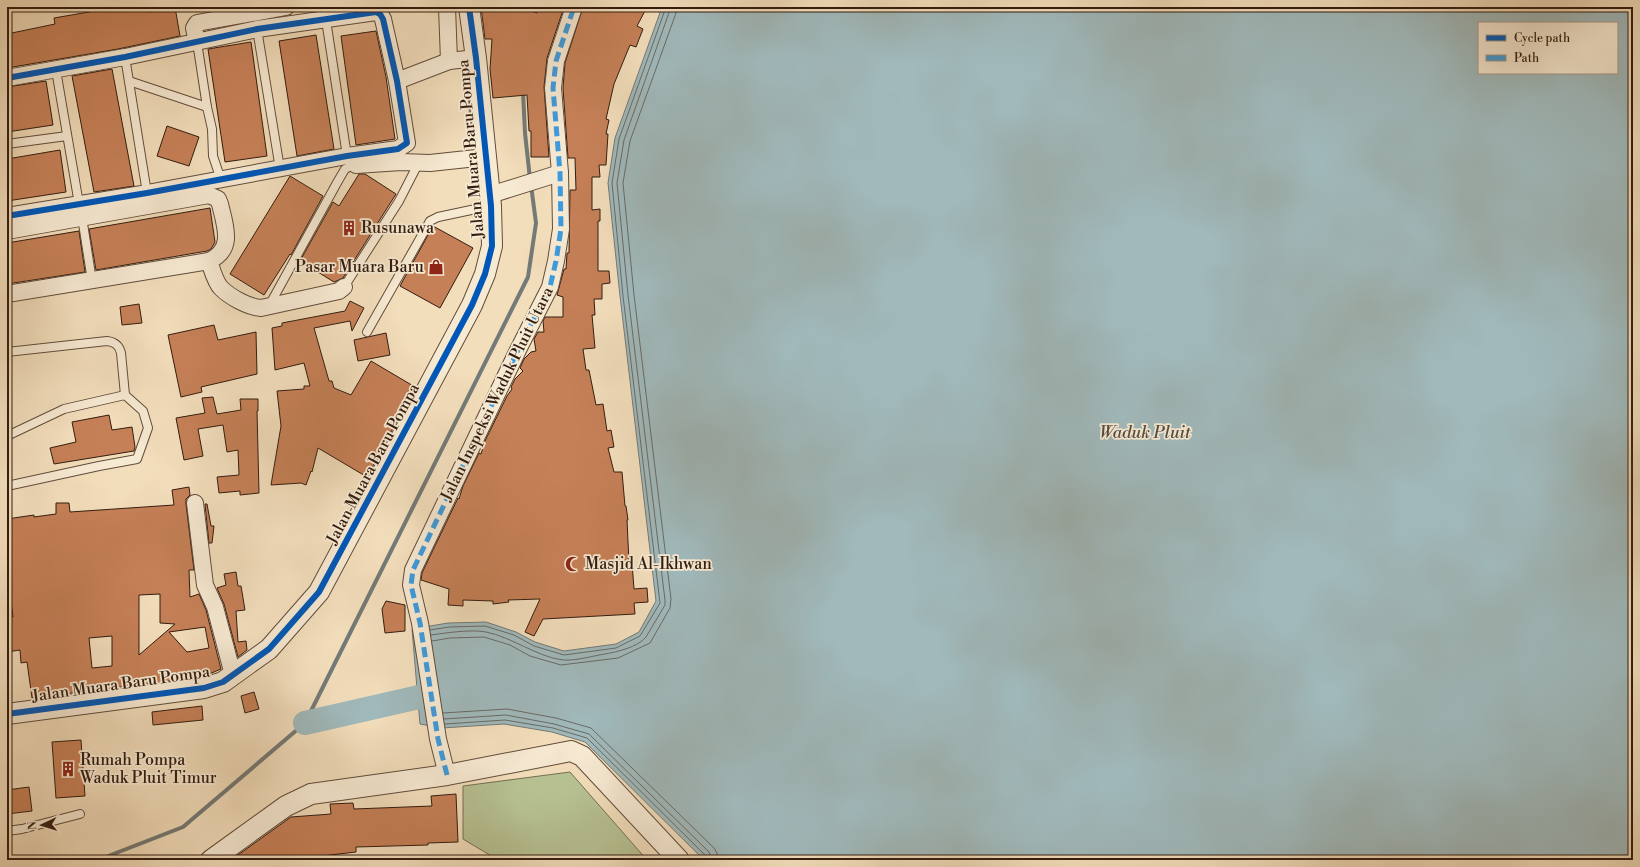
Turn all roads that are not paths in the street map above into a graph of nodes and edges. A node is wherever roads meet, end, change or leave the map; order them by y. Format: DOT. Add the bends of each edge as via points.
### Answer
graph roads {
  1 [pos="286,7"];
  2 [pos="447,7"];
  3 [pos="469,7"];
  4 [pos="574,7"];
  5 [pos="326,20"];
  6 [pos="257,29"];
  7 [pos="197,42"];
  8 [pos="125,57"];
  9 [pos="472,58"];
  10 [pos="449,61"];
  11 [pos="56,70"];
  12 [pos="7,78"];
  13 [pos="129,81"];
  14 [pos="397,81"];
  15 [pos="207,107"];
  16 [pos="67,136"];
  17 [pos="7,144"];
  18 [pos="486,157"];
  19 [pos="349,161"];
  20 [pos="418,164"];
  21 [pos="280,170"];
  22 [pos="552,175"];
  23 [pos="221,180"];
  24 [pos="147,193"];
  25 [pos="496,197"];
  26 [pos="80,210"];
  27 [pos="7,216"];
  28 [pos="7,231"];
  29 [pos="209,261"];
  30 [pos="92,281"];
  31 [pos="344,288"];
  32 [pos="7,294"];
  33 [pos="268,307"];
  34 [pos="367,332"];
  35 [pos="7,352"];
  36 [pos="125,395"];
  37 [pos="7,436"];
  38 [pos="7,486"];
  39 [pos="195,503"];
  40 [pos="233,675"];
  41 [pos="7,714"];
  42 [pos="448,775"];
  43 [pos="80,814"];
  44 [pos="7,831"];
  45 [pos="211,860"];
  46 [pos="679,860"];
  1 -- 7 [label="street" via="197,23 194,28"];
  2 -- 10 [label="street"];
  3 -- 9 [label="street, Jalan Muara Baru Pompa"];
  4 -- 22 [label="street, Jalan Inspeksi Waduk Pluit Utara" via="556,61 553,88"];
  5 -- 6 [label="street"];
  5 -- 14 [label="street" via="376,12 380,14"];
  5 -- 19 [label="lane"];
  6 -- 7 [label="street"];
  6 -- 21 [label="lane"];
  7 -- 8 [label="street"];
  7 -- 15 [label="lane"];
  8 -- 11 [label="street"];
  8 -- 13 [label="lane"];
  9 -- 10 [label="street"];
  9 -- 18 [label="street, Jalan Muara Baru Pompa"];
  10 -- 14 [label="street"];
  11 -- 12 [label="street"];
  11 -- 16 [label="lane"];
  13 -- 15 [label="lane"];
  13 -- 24 [label="lane"];
  14 -- 19 [label="street" via="407,143 398,149"];
  15 -- 23 [label="lane" via="212,130 213,156"];
  16 -- 17 [label="lane"];
  16 -- 26 [label="lane"];
  18 -- 20 [label="street"];
  18 -- 25 [label="street, Jalan Muara Baru Pompa"];
  19 -- 20 [label="street"];
  19 -- 21 [label="street"];
  19 -- 33 [label="lane"];
  20 -- 31 [label="lane" via="399,201"];
  21 -- 23 [label="street"];
  22 -- 25 [label="street"];
  22 -- 42 [label="street, Jalan Inspeksi Waduk Pluit Utara" via="561,229 550,287 514,356 413,570 411,585 420,623 438,739"];
  23 -- 24 [label="street"];
  24 -- 26 [label="street"];
  25 -- 34 [label="lane" via="430,221"];
  25 -- 40 [label="street, Jalan Muara Baru Pompa" via="492,246 485,274 472,305 319,592 269,649"];
  26 -- 27 [label="street"];
  26 -- 28 [label="street"];
  26 -- 29 [label="street" via="214,197 220,204 227,242 217,258"];
  26 -- 30 [label="lane"];
  29 -- 30 [label="street"];
  29 -- 33 [label="street" via="220,287 254,307"];
  30 -- 32 [label="street"];
  31 -- 33 [label="street"];
  35 -- 36 [label="lane" via="111,342 119,346 121,353"];
  36 -- 37 [label="lane" via="64,409"];
  36 -- 38 [label="lane" via="143,412 148,428 137,459"];
  39 -- 40 [label="street" via="205,585 214,607"];
  40 -- 41 [label="street, Jalan Muara Baru Pompa" via="204,688"];
  42 -- 45 [label="street" via="311,794 286,806"];
  42 -- 46 [label="street" via="539,756 576,752"];
  43 -- 44 [label="lane"];
}
